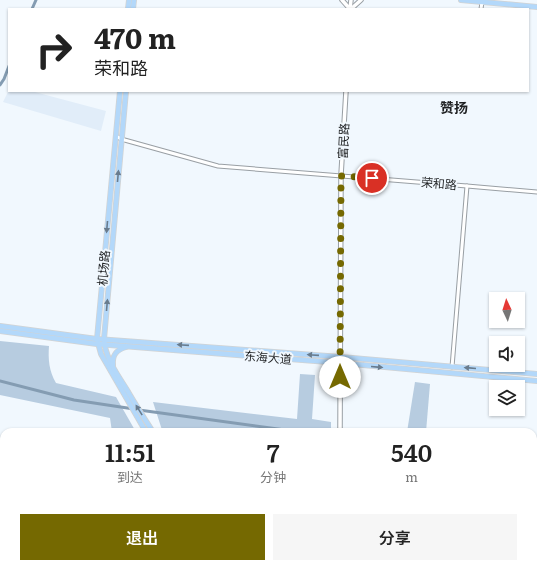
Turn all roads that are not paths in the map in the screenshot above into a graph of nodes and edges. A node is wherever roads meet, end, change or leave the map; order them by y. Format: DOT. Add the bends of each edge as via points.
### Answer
graph roads {
  1 [pos="342,0"];
  2 [pos="361,0"];
  3 [pos="461,0"];
  4 [pos="482,2"];
  5 [pos="537,7"];
  6 [pos="350,8"];
  7 [pos="352,8"];
  8 [pos="481,8"];
  9 [pos="120,92"];
  10 [pos="126,92"];
  11 [pos="346,92"];
  12 [pos="116,136"];
  13 [pos="121,139"];
  14 [pos="341,176"];
  15 [pos="467,186"];
  16 [pos="537,192"];
  17 [pos="0,326"];
  18 [pos="0,331"];
  19 [pos="97,341"];
  20 [pos="104,342"];
  21 [pos="128,346"];
  22 [pos="341,357"];
  23 [pos="341,363"];
  24 [pos="113,366"];
  25 [pos="452,367"];
  26 [pos="537,374"];
  27 [pos="537,381"];
  28 [pos="144,428"];
  29 [pos="150,428"];
  30 [pos="340,428"];
  1 -- 6 [label="street"];
  2 -- 7 [label="street"];
  3 -- 4 [label="main road"];
  4 -- 5 [label="main road"];
  4 -- 8 [label="street"];
  9 -- 12 [label="main road, 机场路"];
  10 -- 13 [label="main road, 机场路"];
  11 -- 14 [label="street, 富民路"];
  12 -- 13 [label="street, 荣和路"];
  12 -- 19 [label="main road, 机场路, one-way"];
  13 -- 14 [label="street, 荣和路" via="218,166"];
  20 -- 13 [label="main road, 机场路, one-way"];
  14 -- 15 [label="street, 荣和路"];
  14 -- 22 [label="street, 富民路"];
  15 -- 16 [label="street, 荣和路"];
  15 -- 25 [label="street"];
  17 -- 19 [label="main road, 东海大道"];
  18 -- 19 [label="main road, 东海大道"];
  19 -- 20 [label="main road, 东海大道"];
  19 -- 28 [label="main road" via="101,354"];
  20 -- 21 [label="main road, 东海大道"];
  22 -- 20 [label="main road, 东海大道, one-way"];
  20 -- 24 [label="main road, 机场路"];
  21 -- 23 [label="main road, 东海大道"];
  21 -- 24 [label="main road" via="115,354"];
  22 -- 23 [label="street, 富民路"];
  22 -- 25 [label="main road, 东海大道"];
  23 -- 27 [label="main road, 东海大道, one-way"];
  23 -- 30 [label="street, 富民路"];
  29 -- 24 [label="main road, 机场路, one-way"];
  26 -- 25 [label="main road, 东海大道, one-way"];
}
